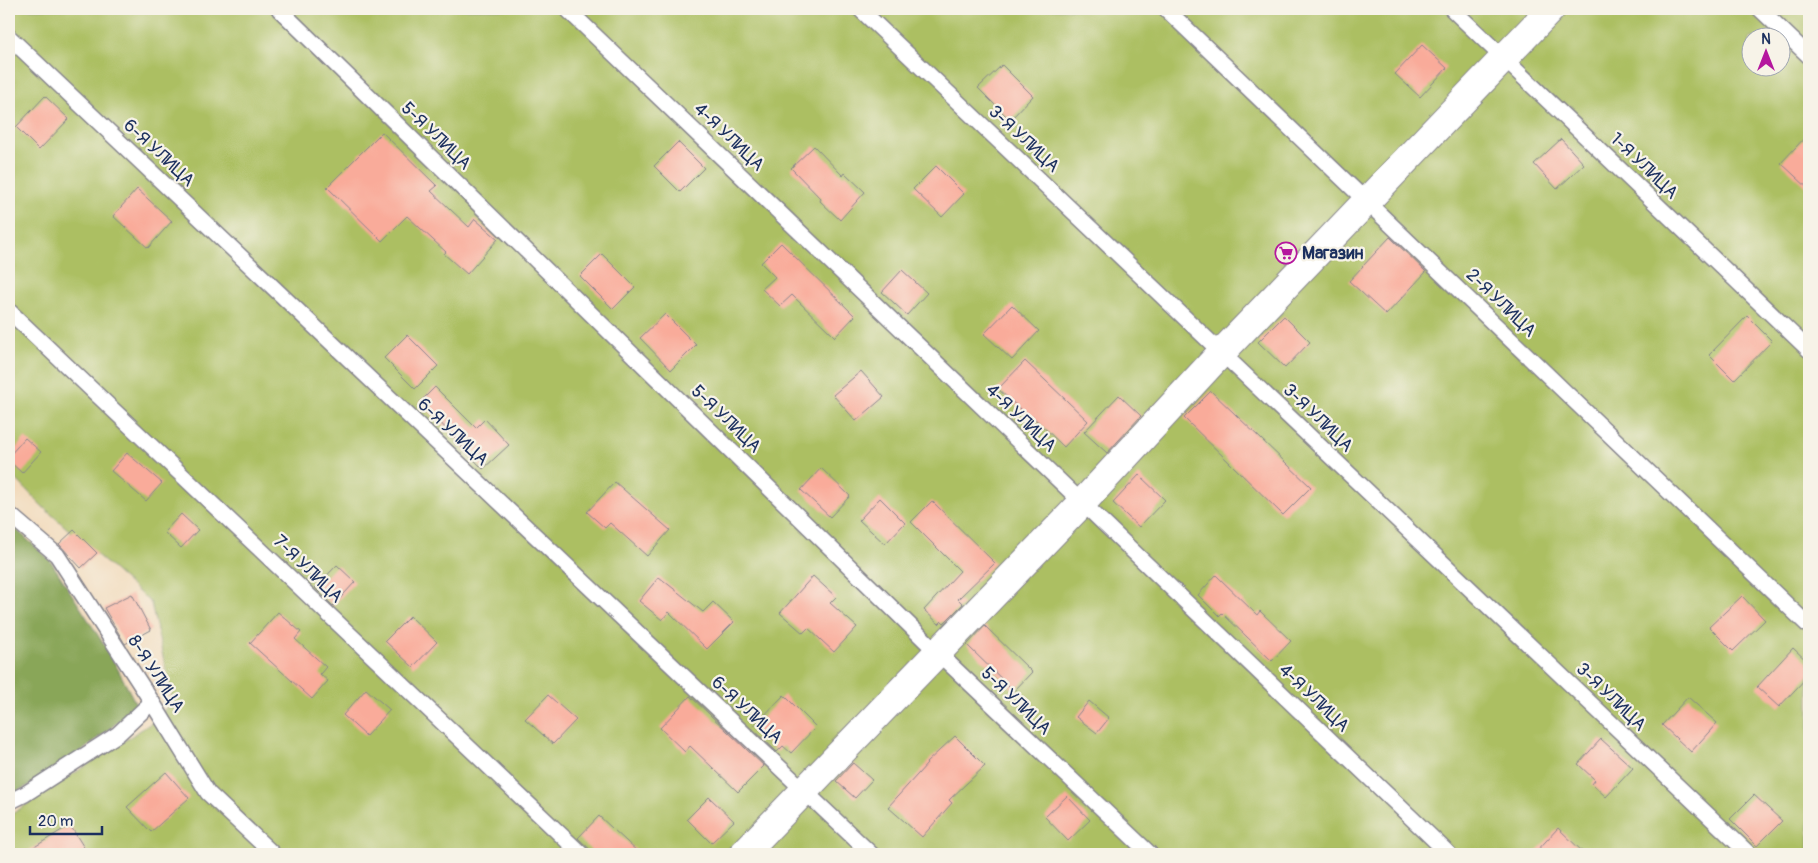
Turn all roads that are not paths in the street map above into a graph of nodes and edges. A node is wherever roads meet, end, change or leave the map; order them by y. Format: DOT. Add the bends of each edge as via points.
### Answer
graph roads {
  1 [pos="279,9"];
  2 [pos="567,9"];
  3 [pos="860,9"];
  4 [pos="1166,9"];
  5 [pos="1452,9"];
  6 [pos="1551,9"];
  7 [pos="1760,9"];
  8 [pos="9,37"];
  9 [pos="1809,56"];
  10 [pos="1503,58"];
  11 [pos="1368,201"];
  12 [pos="9,311"];
  13 [pos="1809,350"];
  14 [pos="1222,352"];
  15 [pos="1083,502"];
  16 [pos="9,514"];
  17 [pos="1809,626"];
  18 [pos="937,652"];
  19 [pos="152,702"];
  20 [pos="804,790"];
  21 [pos="9,802"];
  22 [pos="273,854"];
  23 [pos="581,854"];
  24 [pos="743,854"];
  25 [pos="871,854"];
  26 [pos="1150,854"];
  27 [pos="1449,854"];
  28 [pos="1749,854"];
  1 -- 18 [label="lane, 5-Я УЛИЦА"];
  2 -- 15 [label="lane, 4-Я УЛИЦА"];
  3 -- 14 [label="lane, 3-Я УЛИЦА"];
  4 -- 11 [label="lane, 2-Я УЛИЦА"];
  5 -- 10 [label="lane, 1-Я УЛИЦА"];
  6 -- 10 [label="street"];
  7 -- 9 [label="lane"];
  8 -- 20 [label="lane, 6-Я УЛИЦА"];
  10 -- 11 [label="street"];
  10 -- 13 [label="lane, 1-Я УЛИЦА"];
  11 -- 14 [label="street"];
  11 -- 17 [label="lane, 2-Я УЛИЦА"];
  12 -- 23 [label="lane, 7-Я УЛИЦА"];
  14 -- 15 [label="street"];
  14 -- 28 [label="lane, 3-Я УЛИЦА"];
  15 -- 18 [label="street"];
  15 -- 27 [label="lane, 4-Я УЛИЦА"];
  16 -- 19 [label="lane, 8-Я УЛИЦА" via="57,555"];
  18 -- 20 [label="street"];
  18 -- 26 [label="lane, 5-Я УЛИЦА"];
  19 -- 21 [label="lane" via="118,734"];
  19 -- 22 [label="lane, 8-Я УЛИЦА" via="208,793"];
  20 -- 24 [label="street"];
  20 -- 25 [label="lane, 6-Я УЛИЦА"];
}
